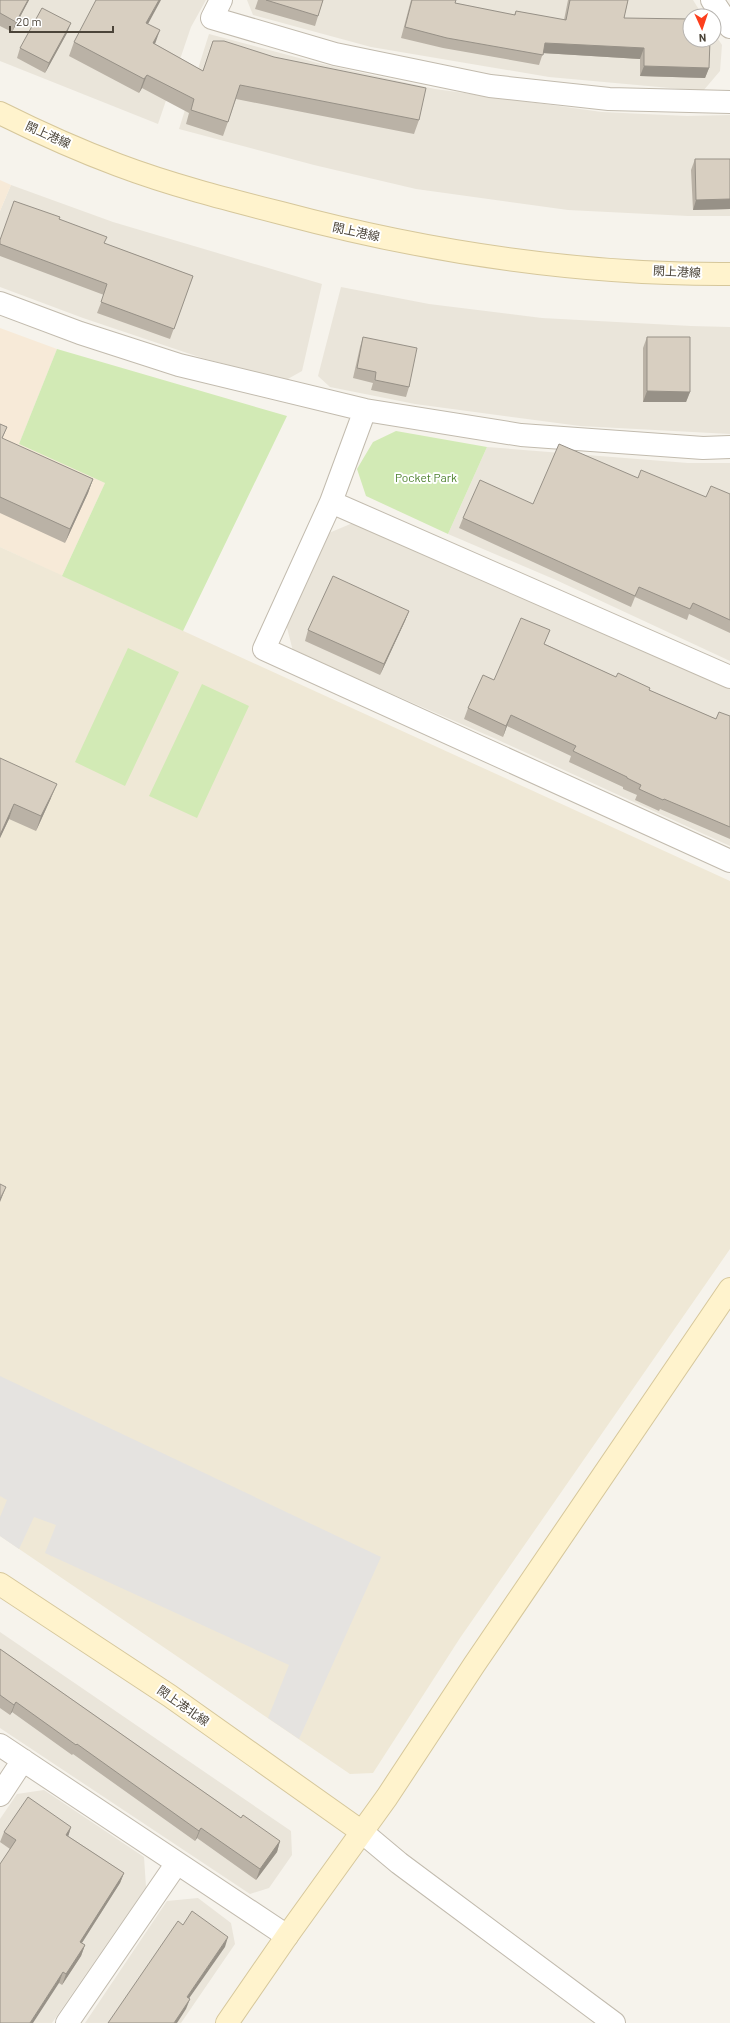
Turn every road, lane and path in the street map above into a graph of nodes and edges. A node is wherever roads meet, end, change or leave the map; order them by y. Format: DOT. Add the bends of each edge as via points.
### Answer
graph roads {
  1 [pos="222,0"];
  2 [pos="712,0"];
  3 [pos="730,27"];
  4 [pos="730,102"];
  5 [pos="0,113"];
  6 [pos="730,274"];
  7 [pos="0,303"];
  8 [pos="365,410"];
  9 [pos="730,447"];
  10 [pos="331,502"];
  11 [pos="730,677"];
  12 [pos="730,861"];
  13 [pos="730,1289"];
  14 [pos="0,1584"];
  15 [pos="0,1744"];
  16 [pos="23,1760"];
  17 [pos="0,1795"];
  18 [pos="362,1832"];
  19 [pos="177,1863"];
  20 [pos="286,1936"];
  21 [pos="67,2023"];
  22 [pos="227,2023"];
  23 [pos="614,2023"];
  1 -- 4 [label="street" via="212,18 335,54 490,86 608,99"];
  2 -- 3 [label="street"];
  5 -- 6 [label="street, 閖上港線" via="118,165 199,192 340,229 510,259 610,269"];
  7 -- 8 [label="street" via="80,333 179,365"];
  8 -- 9 [label="street" via="521,434 703,448"];
  8 -- 10 [label="street"];
  10 -- 11 [label="street"];
  10 -- 12 [label="street" via="264,649"];
  13 -- 18 [label="street"];
  14 -- 18 [label="street, 閖上港北線" via="170,1696"];
  15 -- 16 [label="street"];
  16 -- 17 [label="street"];
  16 -- 19 [label="street"];
  18 -- 20 [label="street"];
  18 -- 23 [label="street" via="399,1863"];
  19 -- 20 [label="street"];
  19 -- 21 [label="street"];
  20 -- 22 [label="street"];
}
